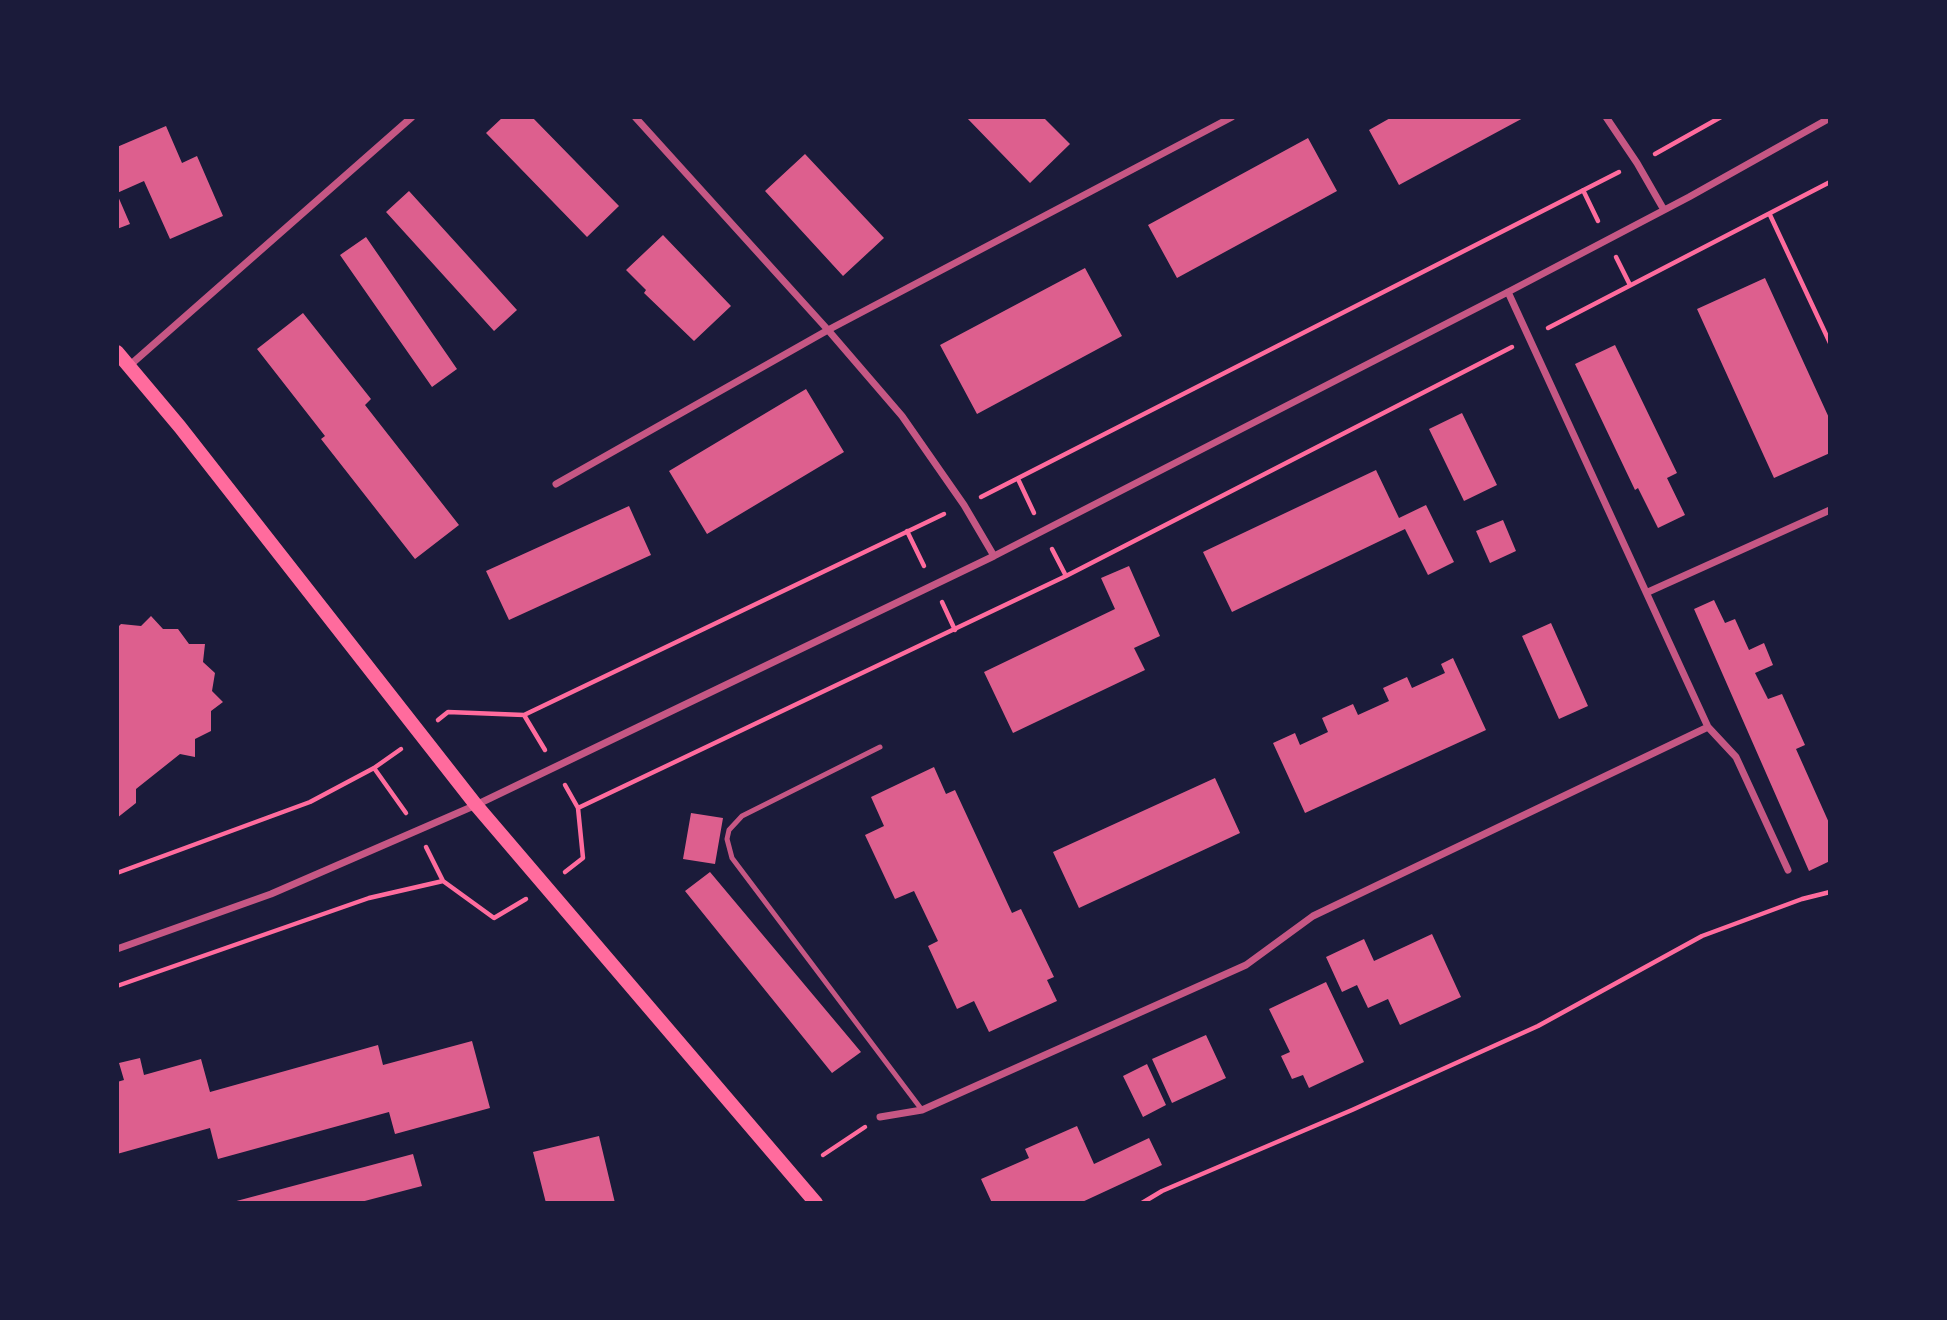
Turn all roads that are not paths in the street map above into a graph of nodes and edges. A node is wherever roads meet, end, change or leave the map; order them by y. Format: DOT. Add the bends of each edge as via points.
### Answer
graph roads {
  1 [pos="412,117"];
  2 [pos="635,117"];
  3 [pos="1232,117"];
  4 [pos="1606,117"];
  5 [pos="1830,118"];
  6 [pos="1664,210"];
  7 [pos="1508,292"];
  8 [pos="828,330"];
  9 [pos="117,352"];
  10 [pos="129,366"];
  11 [pos="556,484"];
  12 [pos="1830,510"];
  13 [pos="993,556"];
  14 [pos="1648,592"];
  15 [pos="1709,727"];
  16 [pos="880,747"];
  17 [pos="476,805"];
  18 [pos="1788,870"];
  19 [pos="117,949"];
  20 [pos="922,1110"];
  21 [pos="880,1117"];
  22 [pos="816,1203"];
  1 -- 10 [label="street"];
  2 -- 8 [label="street"];
  3 -- 8 [label="street"];
  4 -- 6 [label="street"];
  5 -- 6 [label="street"];
  6 -- 7 [label="street"];
  7 -- 13 [label="street"];
  7 -- 14 [label="street"];
  8 -- 11 [label="street"];
  8 -- 13 [label="street" via="902,416"];
  9 -- 10 [label="main road"];
  10 -- 17 [label="main road"];
  12 -- 14 [label="street"];
  13 -- 17 [label="street"];
  14 -- 15 [label="street"];
  15 -- 18 [label="street" via="1736,758"];
  15 -- 20 [label="street" via="1313,916 1246,965"];
  16 -- 20 [label="lane" via="743,816 727,839 732,858"];
  17 -- 19 [label="street" via="271,894"];
  17 -- 22 [label="main road"];
  20 -- 21 [label="street"];
}
